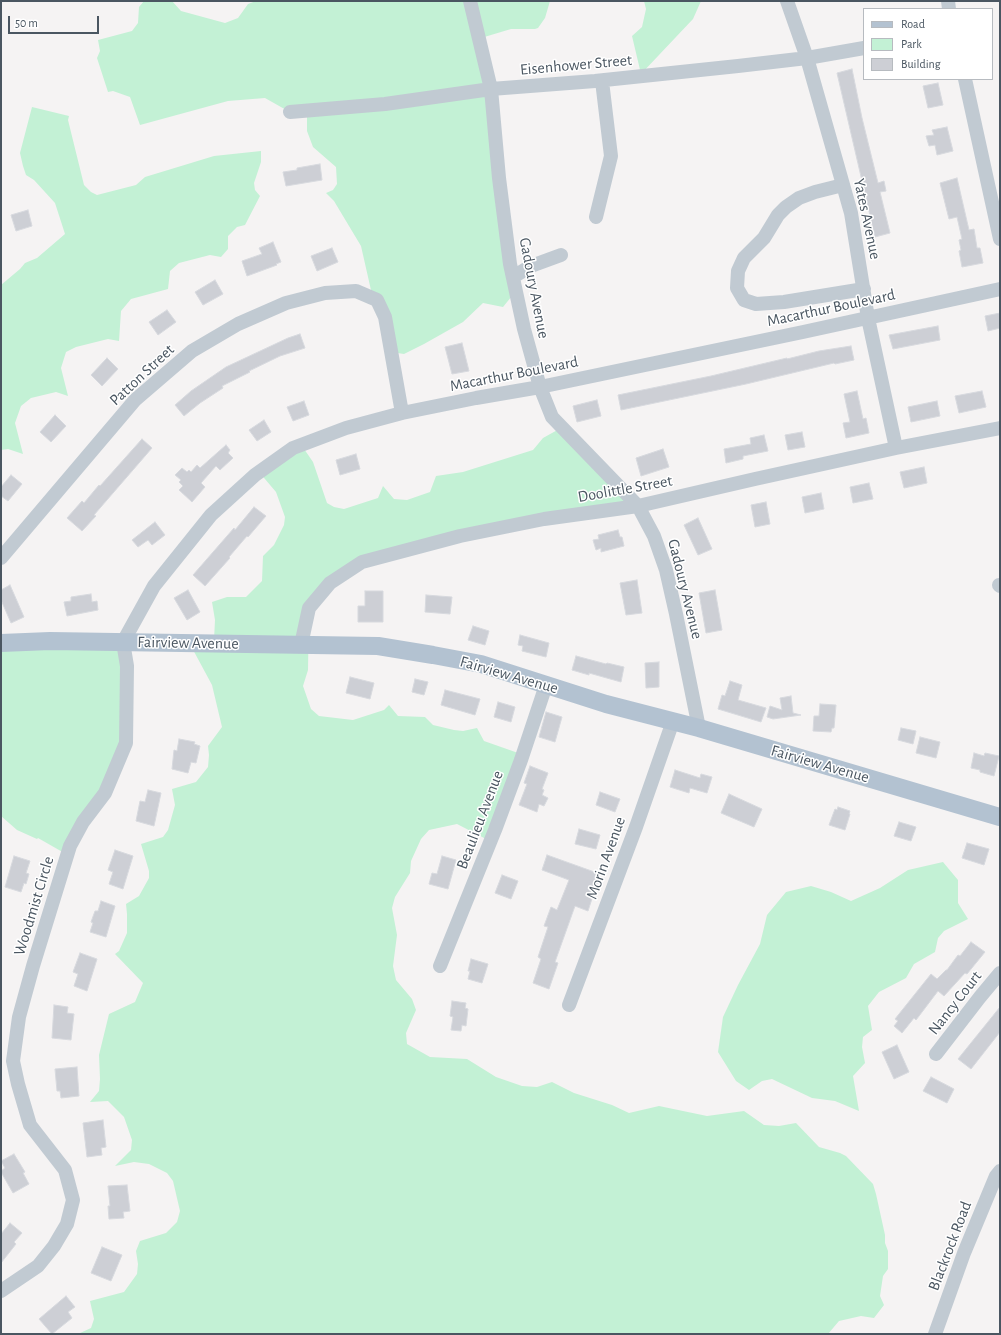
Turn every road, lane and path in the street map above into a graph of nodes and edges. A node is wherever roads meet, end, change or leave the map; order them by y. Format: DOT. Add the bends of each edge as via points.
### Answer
graph roads {
  1 [pos="470,1"];
  2 [pos="787,1"];
  3 [pos="863,48"];
  4 [pos="807,58"];
  5 [pos="602,80"];
  6 [pos="965,80"];
  7 [pos="491,89"];
  8 [pos="290,112"];
  9 [pos="843,185"];
  10 [pos="596,217"];
  11 [pos="1000,239"];
  12 [pos="561,255"];
  13 [pos="513,277"];
  14 [pos="1000,288"];
  15 [pos="864,289"];
  16 [pos="868,318"];
  17 [pos="540,387"];
  18 [pos="402,413"];
  19 [pos="1000,428"];
  20 [pos="896,448"];
  21 [pos="638,506"];
  22 [pos="1,558"];
  23 [pos="123,642"];
  24 [pos="1,643"];
  25 [pos="301,645"];
  26 [pos="546,685"];
  27 [pos="673,721"];
  28 [pos="699,728"];
  29 [pos="1000,818"];
  30 [pos="440,966"];
  31 [pos="1000,973"];
  32 [pos="569,1005"];
  33 [pos="936,1054"];
  34 [pos="1000,1171"];
  35 [pos="1,1291"];
  36 [pos="935,1334"];
  1 -- 7 [label="street, Gadoury Avenue"];
  2 -- 4 [label="street, Yates Avenue"];
  3 -- 4 [label="street, Eisenhower Street"];
  4 -- 5 [label="street, Eisenhower Street"];
  4 -- 9 [label="street, Yates Avenue"];
  5 -- 7 [label="street, Eisenhower Street"];
  5 -- 10 [label="street" via="612,156"];
  6 -- 11 [label="street"];
  7 -- 8 [label="street, Eisenhower Street" via="385,104"];
  7 -- 13 [label="street, Gadoury Avenue" via="499,178"];
  9 -- 15 [label="street, Yates Avenue" via="851,213"];
  9 -- 15 [label="street" via="799,198 786,207 764,238 744,258 738,271 737,288 744,300 756,304"];
  12 -- 13 [label="street" via="531,266"];
  13 -- 17 [label="street, Gadoury Avenue"];
  14 -- 16 [label="street, Macarthur Boulevard"];
  15 -- 16 [label="street, Yates Avenue"];
  16 -- 17 [label="street, Macarthur Boulevard"];
  16 -- 20 [label="street, Yates Avenue"];
  17 -- 18 [label="street, Macarthur Boulevard"];
  17 -- 21 [label="street, Gadoury Avenue" via="552,417"];
  18 -- 22 [label="street, Patton Street" via="385,317 377,300 356,291 331,292 286,303 238,324 192,351 135,400"];
  18 -- 23 [label="street, Macarthur Boulevard" via="346,428 293,448 255,475 211,515 154,586"];
  19 -- 20 [label="street, Doolittle Street"];
  20 -- 21 [label="street, Doolittle Street"];
  21 -- 25 [label="street, Doolittle Street" via="544,519 460,536 362,562 330,583 309,608"];
  21 -- 28 [label="street, Gadoury Avenue" via="654,536 666,570"];
  23 -- 24 [label="main road, Fairview Avenue"];
  23 -- 25 [label="main road, Fairview Avenue"];
  23 -- 35 [label="street, Woodmist Circle" via="127,666 126,743 105,794 83,822 70,846 19,1017 13,1061 30,1126 65,1170 73,1200 67,1224 54,1246 38,1266"];
  25 -- 26 [label="main road, Fairview Avenue" via="378,646 481,664"];
  26 -- 27 [label="main road, Fairview Avenue"];
  26 -- 30 [label="street, Beaulieu Avenue" via="495,830"];
  27 -- 28 [label="main road, Fairview Avenue"];
  27 -- 32 [label="street, Morin Avenue"];
  28 -- 29 [label="main road, Fairview Avenue"];
  31 -- 33 [label="street, Nancy Court"];
  34 -- 36 [label="street, Blackrock Road" via="969,1240"];
}
